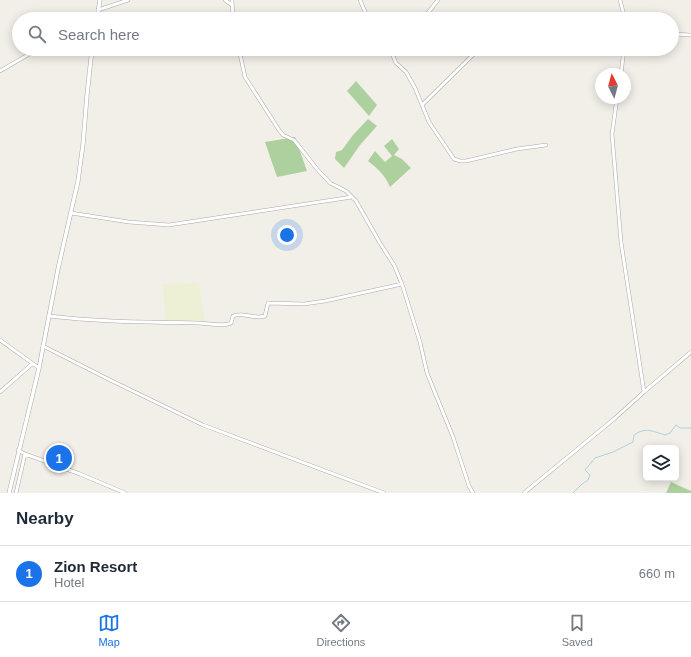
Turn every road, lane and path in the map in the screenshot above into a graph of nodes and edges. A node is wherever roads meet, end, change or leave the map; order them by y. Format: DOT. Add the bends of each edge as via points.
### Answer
graph roads {
  1 [pos="100,0"];
  2 [pos="128,0"];
  3 [pos="225,0"];
  4 [pos="232,0"];
  5 [pos="360,0"];
  6 [pos="438,0"];
  7 [pos="620,0"];
  8 [pos="232,5"];
  9 [pos="98,10"];
  10 [pos="232,12"];
  11 [pos="365,12"];
  12 [pos="429,12"];
  13 [pos="623,12"];
  14 [pos="679,34"];
  15 [pos="691,35"];
  16 [pos="26,56"];
  17 [pos="91,56"];
  18 [pos="240,56"];
  19 [pos="394,56"];
  20 [pos="472,56"];
  21 [pos="623,56"];
  22 [pos="622,68"];
  23 [pos="0,71"];
  24 [pos="423,104"];
  25 [pos="616,104"];
  26 [pos="546,145"];
  27 [pos="352,197"];
  28 [pos="71,213"];
  29 [pos="402,284"];
  30 [pos="49,316"];
  31 [pos="0,340"];
  32 [pos="43,346"];
  33 [pos="691,352"];
  34 [pos="32,364"];
  35 [pos="39,368"];
  36 [pos="0,392"];
  37 [pos="644,392"];
  38 [pos="18,450"];
  39 [pos="25,454"];
  40 [pos="9,493"];
  41 [pos="16,493"];
  42 [pos="125,493"];
  43 [pos="384,493"];
  44 [pos="473,493"];
  45 [pos="524,493"];
  1 -- 9 [label="street"];
  2 -- 9 [label="street"];
  3 -- 8 [label="street"];
  4 -- 8 [label="street"];
  5 -- 11 [label="street"];
  6 -- 12 [label="street"];
  7 -- 13 [label="street"];
  8 -- 10 [label="street"];
  14 -- 15 [label="street"];
  16 -- 23 [label="street"];
  17 -- 28 [label="street" via="81,164"];
  18 -- 27 [label="street" via="245,77 279,130 294,140 330,183"];
  19 -- 24 [label="street" via="396,63 406,72"];
  20 -- 24 [label="street"];
  21 -- 22 [label="street"];
  24 -- 26 [label="street" via="429,122 454,158 460,162"];
  25 -- 37 [label="street" via="612,134 621,242"];
  27 -- 28 [label="street" via="169,226"];
  27 -- 29 [label="street" via="394,265"];
  28 -- 30 [label="street"];
  29 -- 30 [label="street" via="325,301 268,304 265,316 233,315 228,325"];
  29 -- 44 [label="street" via="427,373"];
  30 -- 32 [label="street"];
  31 -- 34 [label="street"];
  32 -- 35 [label="street"];
  32 -- 43 [label="street" via="203,425"];
  33 -- 37 [label="street"];
  34 -- 35 [label="street"];
  34 -- 36 [label="street"];
  35 -- 38 [label="street"];
  37 -- 45 [label="street"];
  38 -- 39 [label="street"];
  38 -- 40 [label="street"];
  39 -- 41 [label="street"];
  39 -- 42 [label="street"];
}
